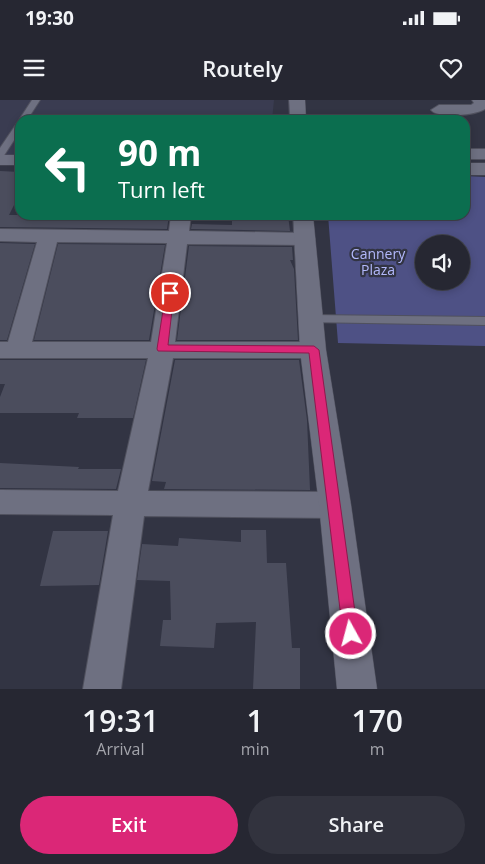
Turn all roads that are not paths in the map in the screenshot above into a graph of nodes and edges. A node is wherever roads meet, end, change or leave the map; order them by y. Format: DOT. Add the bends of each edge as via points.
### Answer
graph roads {
  1 [pos="36,100"];
  2 [pos="297,100"];
  3 [pos="479,100"];
  4 [pos="439,110"];
  5 [pos="26,115"];
  6 [pos="298,115"];
  7 [pos="15,132"];
  8 [pos="470,154"];
  9 [pos="485,154"];
  10 [pos="0,155"];
  11 [pos="0,160"];
  12 [pos="15,160"];
  13 [pos="470,169"];
  14 [pos="485,169"];
  15 [pos="179,226"];
  16 [pos="304,227"];
  17 [pos="0,235"];
  18 [pos="49,235"];
  19 [pos="311,319"];
  20 [pos="485,321"];
  21 [pos="162,349"];
  22 [pos="9,350"];
  23 [pos="314,350"];
  24 [pos="0,502"];
  25 [pos="130,503"];
  26 [pos="335,505"];
  27 [pos="102,689"];
  28 [pos="357,689"];
  1 -- 5 [label="lane"];
  2 -- 6 [label="main road"];
  3 -- 4 [label="street" via="484,104 474,110"];
  7 -- 10 [label="lane"];
  8 -- 9 [label="street"];
  11 -- 12 [label="main road"];
  13 -- 14 [label="main road"];
  15 -- 16 [label="street"];
  15 -- 18 [label="street"];
  15 -- 21 [label="street"];
  16 -- 19 [label="main road"];
  17 -- 18 [label="street"];
  18 -- 22 [label="street"];
  19 -- 20 [label="lane"];
  19 -- 23 [label="main road"];
  21 -- 22 [label="street"];
  21 -- 23 [label="street"];
  21 -- 25 [label="street"];
  23 -- 26 [label="main road"];
  24 -- 25 [label="street"];
  25 -- 26 [label="street"];
  25 -- 27 [label="street"];
  26 -- 28 [label="main road"];
}
